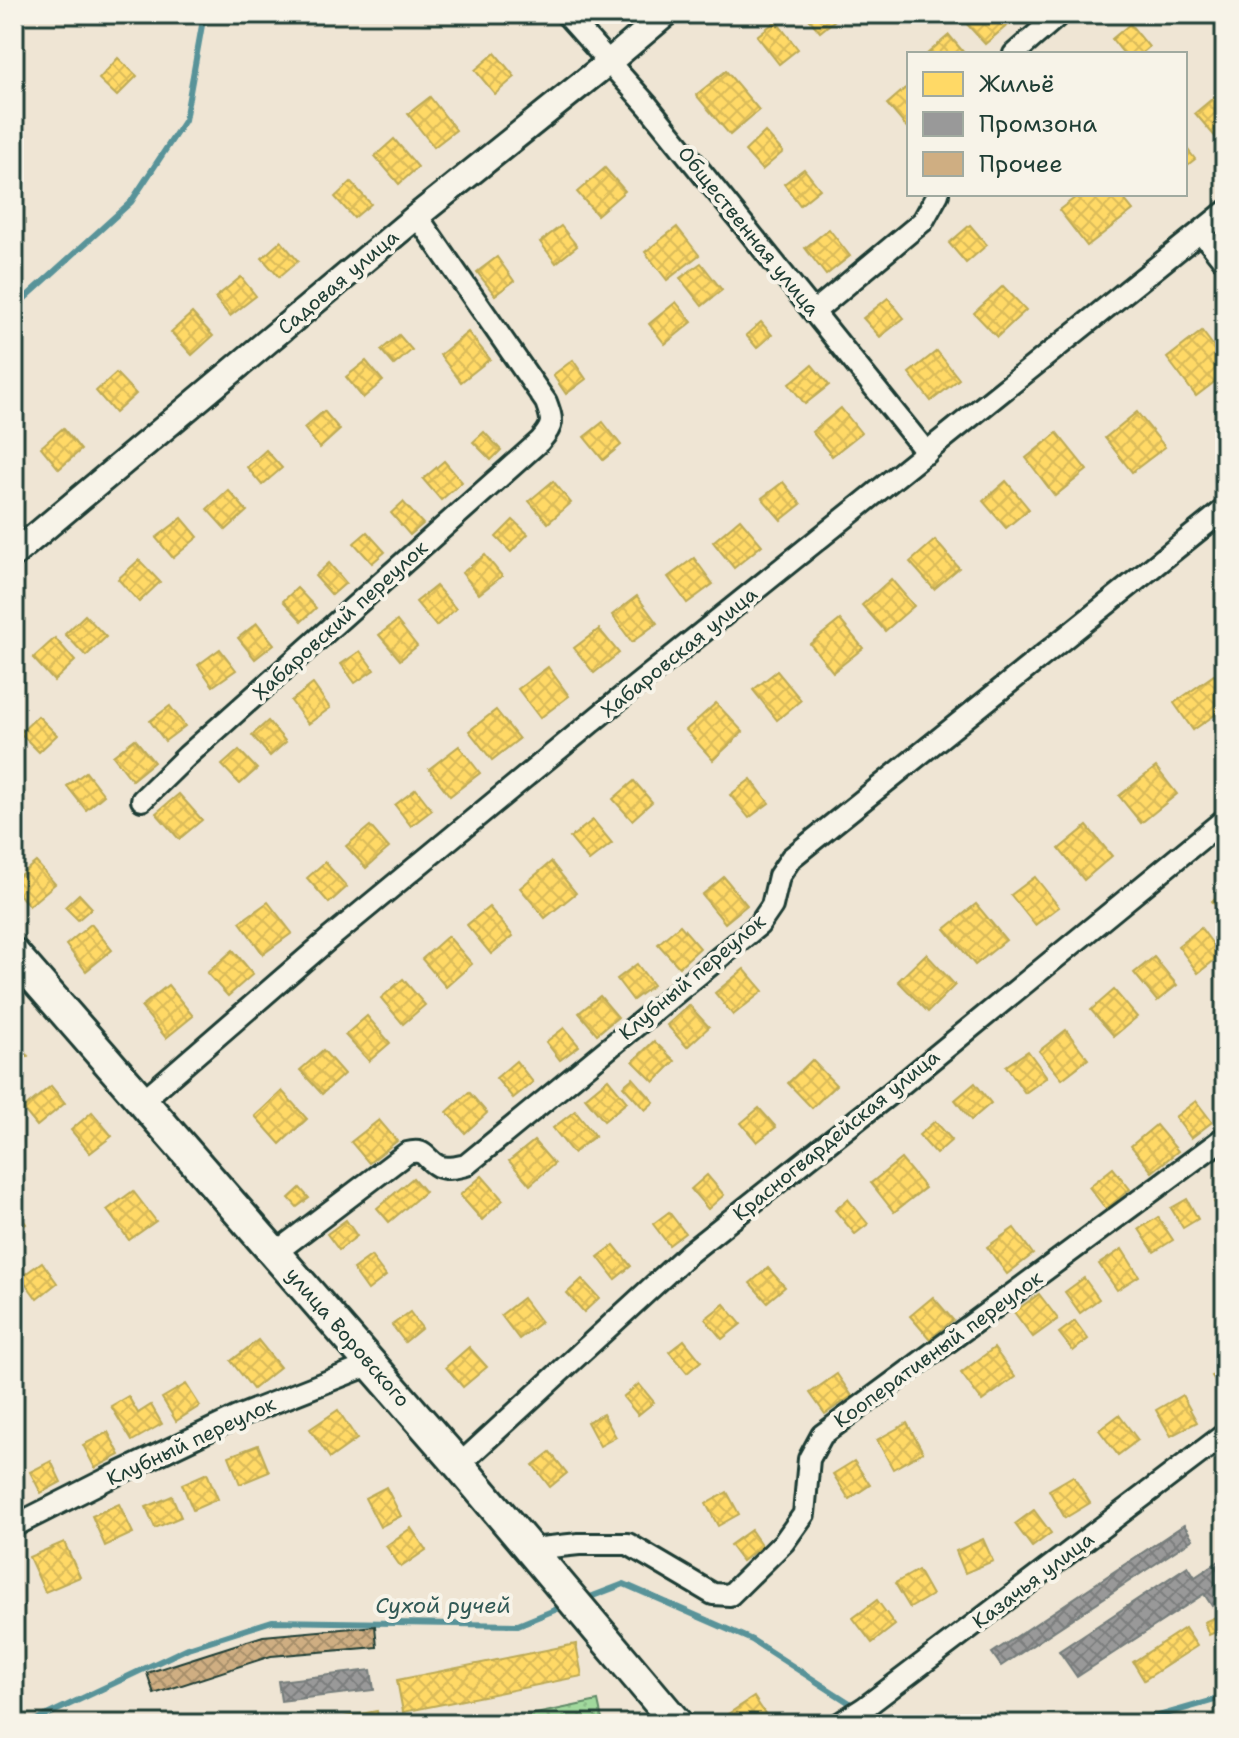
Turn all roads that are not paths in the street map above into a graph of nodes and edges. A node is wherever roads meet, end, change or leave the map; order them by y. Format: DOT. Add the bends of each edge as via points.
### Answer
graph roads {
  1 [pos="566,14"];
  2 [pos="666,14"];
  3 [pos="1060,14"];
  4 [pos="1016,52"];
  5 [pos="609,62"];
  6 [pos="937,196"];
  7 [pos="1225,212"];
  8 [pos="417,216"];
  9 [pos="1201,232"];
  10 [pos="1225,262"];
  11 [pos="815,311"];
  12 [pos="927,453"];
  13 [pos="1225,509"];
  14 [pos="14,554"];
  15 [pos="142,800"];
  16 [pos="1225,819"];
  17 [pos="14,954"];
  18 [pos="141,1102"];
  19 [pos="1225,1137"];
  20 [pos="275,1253"];
  21 [pos="372,1364"];
  22 [pos="1225,1434"];
  23 [pos="459,1465"];
  24 [pos="14,1526"];
  25 [pos="531,1549"];
  26 [pos="677,1724"];
  27 [pos="839,1724"];
  1 -- 5 [label="street, Общественная улица"];
  2 -- 5 [label="street, Садовая улица"];
  3 -- 4 [label="street"];
  5 -- 8 [label="street, Садовая улица"];
  5 -- 11 [label="street, Общественная улица"];
  6 -- 11 [label="street" via="923,221"];
  7 -- 9 [label="street, Хабаровская улица"];
  8 -- 14 [label="street, Садовая улица"];
  8 -- 15 [label="street, Хабаровский переулок" via="546,402 553,419 549,431"];
  9 -- 10 [label="street"];
  9 -- 12 [label="street, Хабаровская улица"];
  11 -- 12 [label="street, Общественная улица"];
  12 -- 18 [label="street, Хабаровская улица" via="342,928"];
  13 -- 20 [label="street, Клубный переулок" via="791,858 759,925 466,1165 449,1169 423,1153 407,1153"];
  16 -- 23 [label="street, Красногвардейская улица" via="689,1253"];
  17 -- 18 [label="main road, улица Воровского"];
  18 -- 20 [label="main road, улица Воровского"];
  19 -- 25 [label="street, Кооперативный переулок" via="822,1435 809,1459 804,1514 784,1542 730,1595 713,1594 628,1544"];
  20 -- 21 [label="main road, улица Воровского"];
  21 -- 23 [label="main road, улица Воровского"];
  21 -- 24 [label="street, Клубный переулок" via="237,1417"];
  22 -- 27 [label="street, Казачья улица"];
  23 -- 25 [label="main road, улица Воровского"];
  25 -- 26 [label="main road, улица Воровского"];
}
